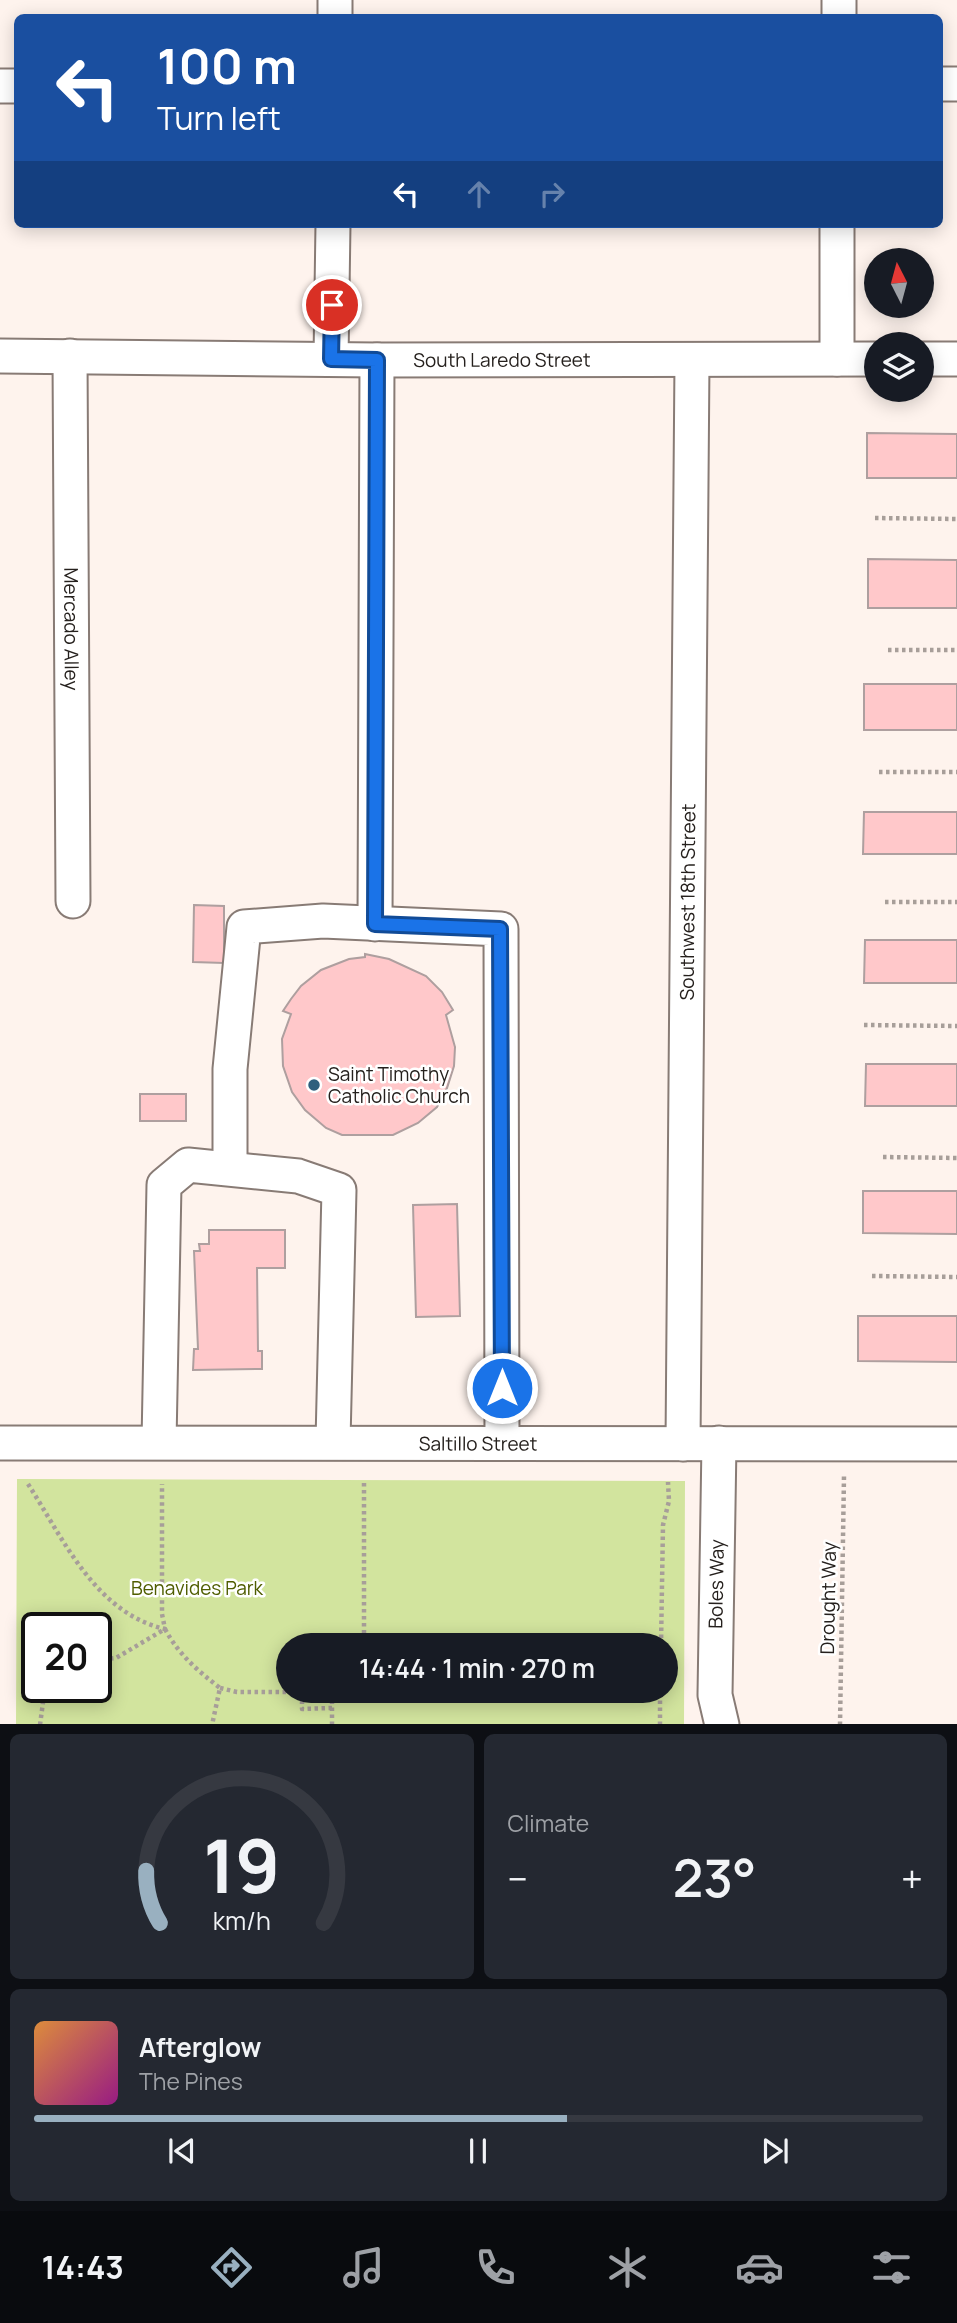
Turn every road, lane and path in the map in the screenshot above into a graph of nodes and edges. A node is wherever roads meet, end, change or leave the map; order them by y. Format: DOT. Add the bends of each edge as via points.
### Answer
graph roads {
  1 [pos="333,228"];
  2 [pos="837,228"];
  3 [pos="0,356"];
  4 [pos="70,356"];
  5 [pos="331,359"];
  6 [pos="837,359"];
  7 [pos="864,359"];
  8 [pos="934,359"];
  9 [pos="957,359"];
  10 [pos="377,360"];
  11 [pos="692,360"];
  12 [pos="875,519"];
  13 [pos="957,519"];
  14 [pos="888,650"];
  15 [pos="957,650"];
  16 [pos="879,772"];
  17 [pos="957,772"];
  18 [pos="73,901"];
  19 [pos="885,902"];
  20 [pos="957,902"];
  21 [pos="375,924"];
  22 [pos="864,1025"];
  23 [pos="957,1026"];
  24 [pos="883,1157"];
  25 [pos="957,1158"];
  26 [pos="230,1168"];
  27 [pos="872,1276"];
  28 [pos="957,1277"];
  29 [pos="332,1441"];
  30 [pos="502,1442"];
  31 [pos="0,1443"];
  32 [pos="159,1443"];
  33 [pos="719,1443"];
  34 [pos="683,1444"];
  35 [pos="957,1444"];
  36 [pos="844,1471"];
  37 [pos="667,1482"];
  38 [pos="364,1483"];
  39 [pos="28,1484"];
  40 [pos="162,1484"];
  41 [pos="165,1629"];
  42 [pos="364,1633"];
  43 [pos="661,1633"];
  44 [pos="112,1658"];
  45 [pos="220,1688"];
  46 [pos="43,1703"];
  47 [pos="334,1703"];
  48 [pos="660,1703"];
  49 [pos="332,1709"];
  50 [pos="40,1724"];
  51 [pos="212,1724"];
  52 [pos="332,1724"];
  53 [pos="660,1724"];
  54 [pos="722,1724"];
  55 [pos="840,1724"];
  1 -- 5 [label="street"];
  2 -- 6 [label="street"];
  3 -- 4 [label="street, South Laredo Street"];
  4 -- 5 [label="street, South Laredo Street"];
  4 -- 18 [label="street, Mercado Alley"];
  5 -- 10 [label="street, South Laredo Street"];
  6 -- 7 [label="street, South Laredo Street"];
  6 -- 11 [label="street, South Laredo Street"];
  8 -- 9 [label="street"];
  10 -- 11 [label="street, South Laredo Street"];
  10 -- 21 [label="street"];
  11 -- 34 [label="street, Southwest 18th Street"];
  12 -- 13 [label="path"];
  14 -- 15 [label="path"];
  16 -- 17 [label="path"];
  19 -- 20 [label="path"];
  21 -- 26 [label="street" via="323,921 244,928 230,1069"];
  21 -- 30 [label="street" via="500,929"];
  22 -- 23 [label="path"];
  24 -- 25 [label="path"];
  26 -- 29 [label="street" via="298,1176 339,1190"];
  26 -- 32 [label="street" via="188,1165 164,1185"];
  27 -- 28 [label="path"];
  29 -- 30 [label="street, Saltillo Street"];
  29 -- 32 [label="street, Saltillo Street"];
  30 -- 34 [label="street, Saltillo Street"];
  31 -- 32 [label="street, Saltillo Street"];
  33 -- 34 [label="street, Saltillo Street"];
  33 -- 35 [label="street, Saltillo Street"];
  33 -- 54 [label="street, Boles Way" via="715,1695"];
  36 -- 55 [label="path, Drought Way"];
  37 -- 43 [label="path"];
  38 -- 42 [label="path"];
  39 -- 41 [label="path" via="77,1564 96,1586 145,1625"];
  40 -- 41 [label="path"];
  41 -- 44 [label="path"];
  41 -- 45 [label="path" via="176,1649"];
  45 -- 49 [label="path" via="302,1692 302,1709"];
  45 -- 51 [label="path"];
  46 -- 50 [label="path"];
  47 -- 49 [label="path"];
  48 -- 53 [label="path"];
  49 -- 52 [label="path"];
}
